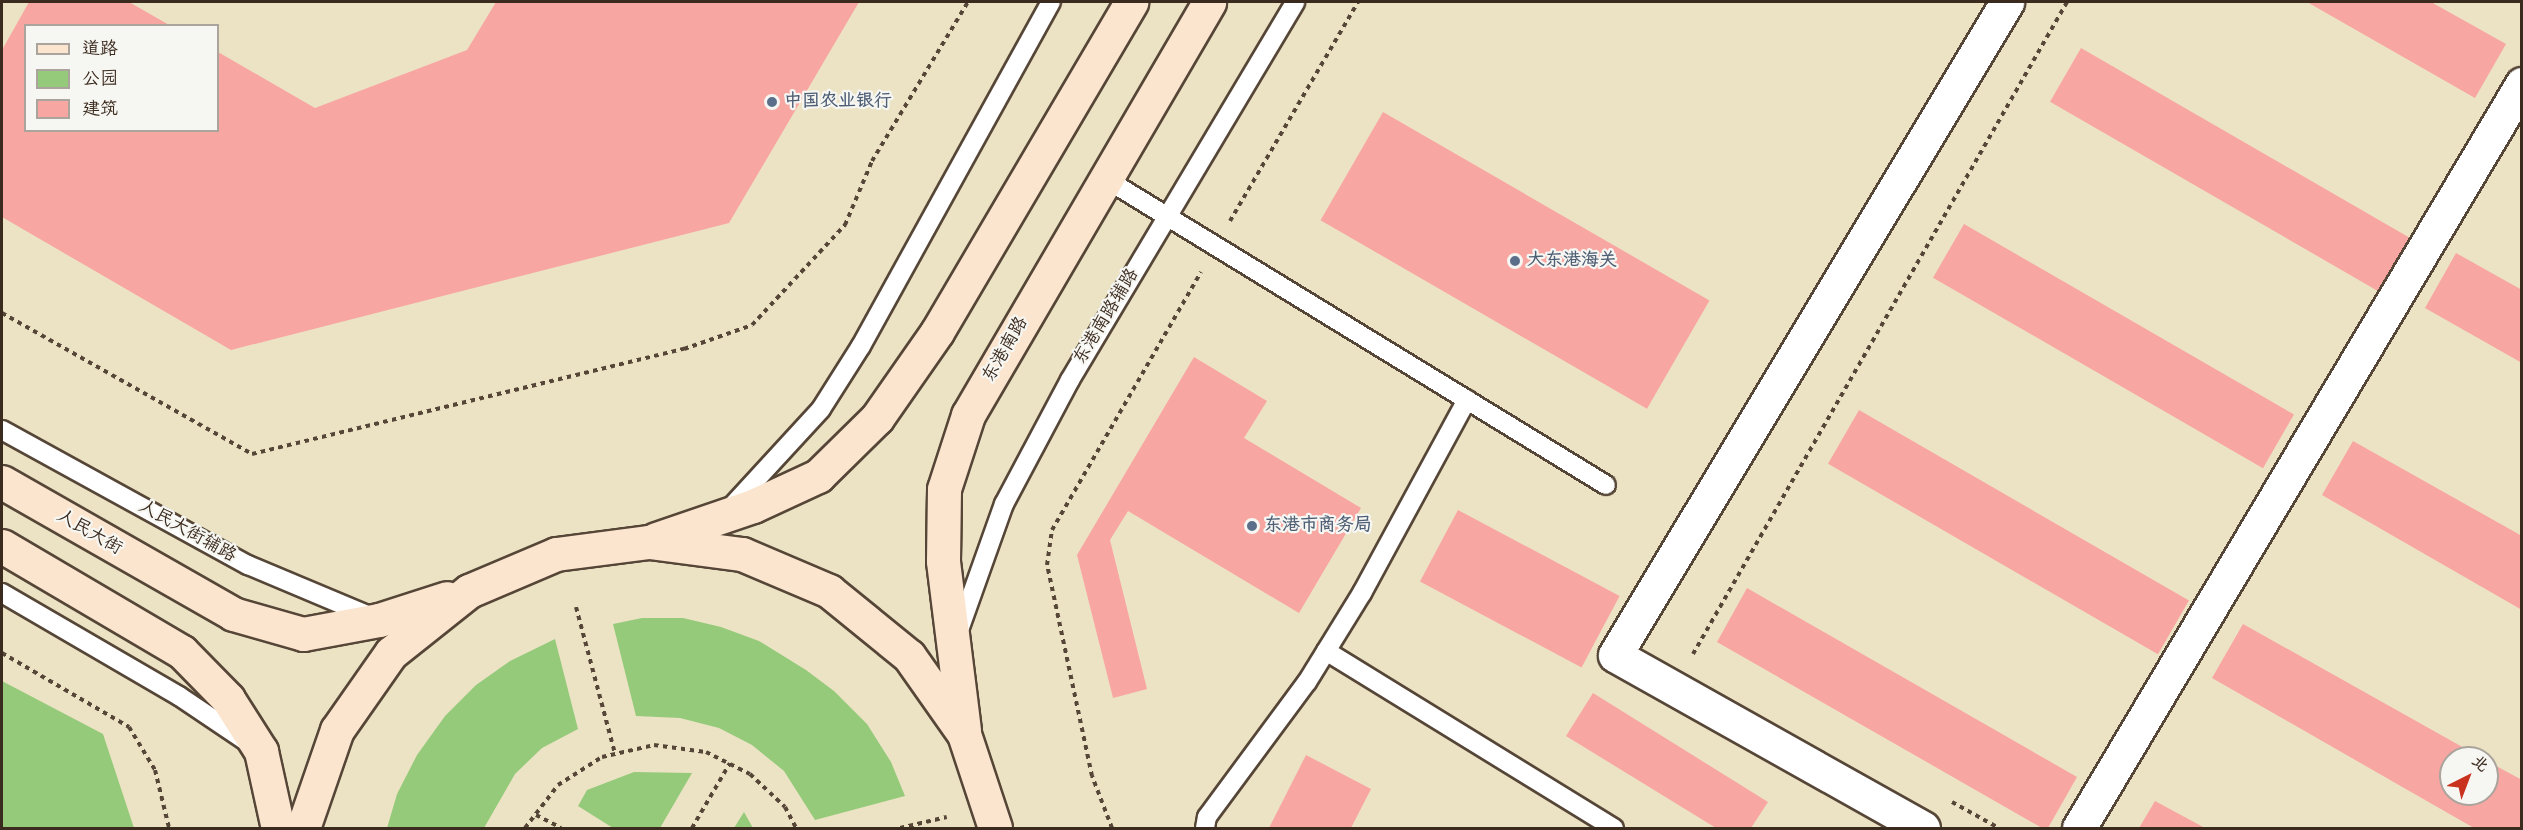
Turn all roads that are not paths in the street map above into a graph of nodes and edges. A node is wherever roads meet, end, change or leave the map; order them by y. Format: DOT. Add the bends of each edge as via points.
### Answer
graph roads {
  1 [pos="1051,2"];
  2 [pos="1131,2"];
  3 [pos="1209,2"];
  4 [pos="1295,2"];
  5 [pos="2007,2"];
  6 [pos="2522,84"];
  7 [pos="1106,179"];
  8 [pos="1167,217"];
  9 [pos="1467,400"];
  10 [pos="2,430"];
  11 [pos="2,482"];
  12 [pos="1606,485"];
  13 [pos="723,516"];
  14 [pos="649,542"];
  15 [pos="2,546"];
  16 [pos="469,591"];
  17 [pos="2,593"];
  18 [pos="379,620"];
  19 [pos="953,649"];
  20 [pos="1326,651"];
  21 [pos="965,738"];
  22 [pos="261,750"];
  23 [pos="278,828"];
  24 [pos="303,828"];
  25 [pos="995,828"];
  26 [pos="1205,828"];
  27 [pos="1614,828"];
  28 [pos="1923,828"];
  29 [pos="2079,828"];
  1 -- 13 [label="lane" via="844,373 821,409"];
  2 -- 13 [label="main road" via="937,332 877,418 818,476"];
  3 -- 7 [label="main road, 东港南路"];
  4 -- 8 [label="lane, 东港南路辅路"];
  5 -- 28 [label="street" via="1615,655"];
  6 -- 29 [label="street"];
  7 -- 8 [label="lane"];
  7 -- 19 [label="main road, 东港南路" via="968,415 944,489 943,561"];
  8 -- 9 [label="lane"];
  8 -- 19 [label="lane, 东港南路辅路" via="1070,381 1004,504"];
  9 -- 12 [label="lane"];
  9 -- 20 [label="lane"];
  10 -- 18 [label="lane, 人民大街辅路" via="248,565"];
  11 -- 18 [label="main road, 人民大街" via="233,614 303,634"];
  13 -- 14 [label="main road"];
  14 -- 16 [label="main road" via="556,554"];
  14 -- 21 [label="main road" via="742,554 829,591 909,656"];
  15 -- 22 [label="main road" via="182,652 228,699"];
  16 -- 18 [label="main road, 人民大街"];
  16 -- 24 [label="main road" via="391,653 343,721"];
  17 -- 22 [label="lane" via="179,696"];
  19 -- 21 [label="main road, 东港南路"];
  20 -- 26 [label="lane" via="1207,817"];
  20 -- 27 [label="lane"];
  21 -- 25 [label="main road"];
  22 -- 23 [label="main road"];
}
